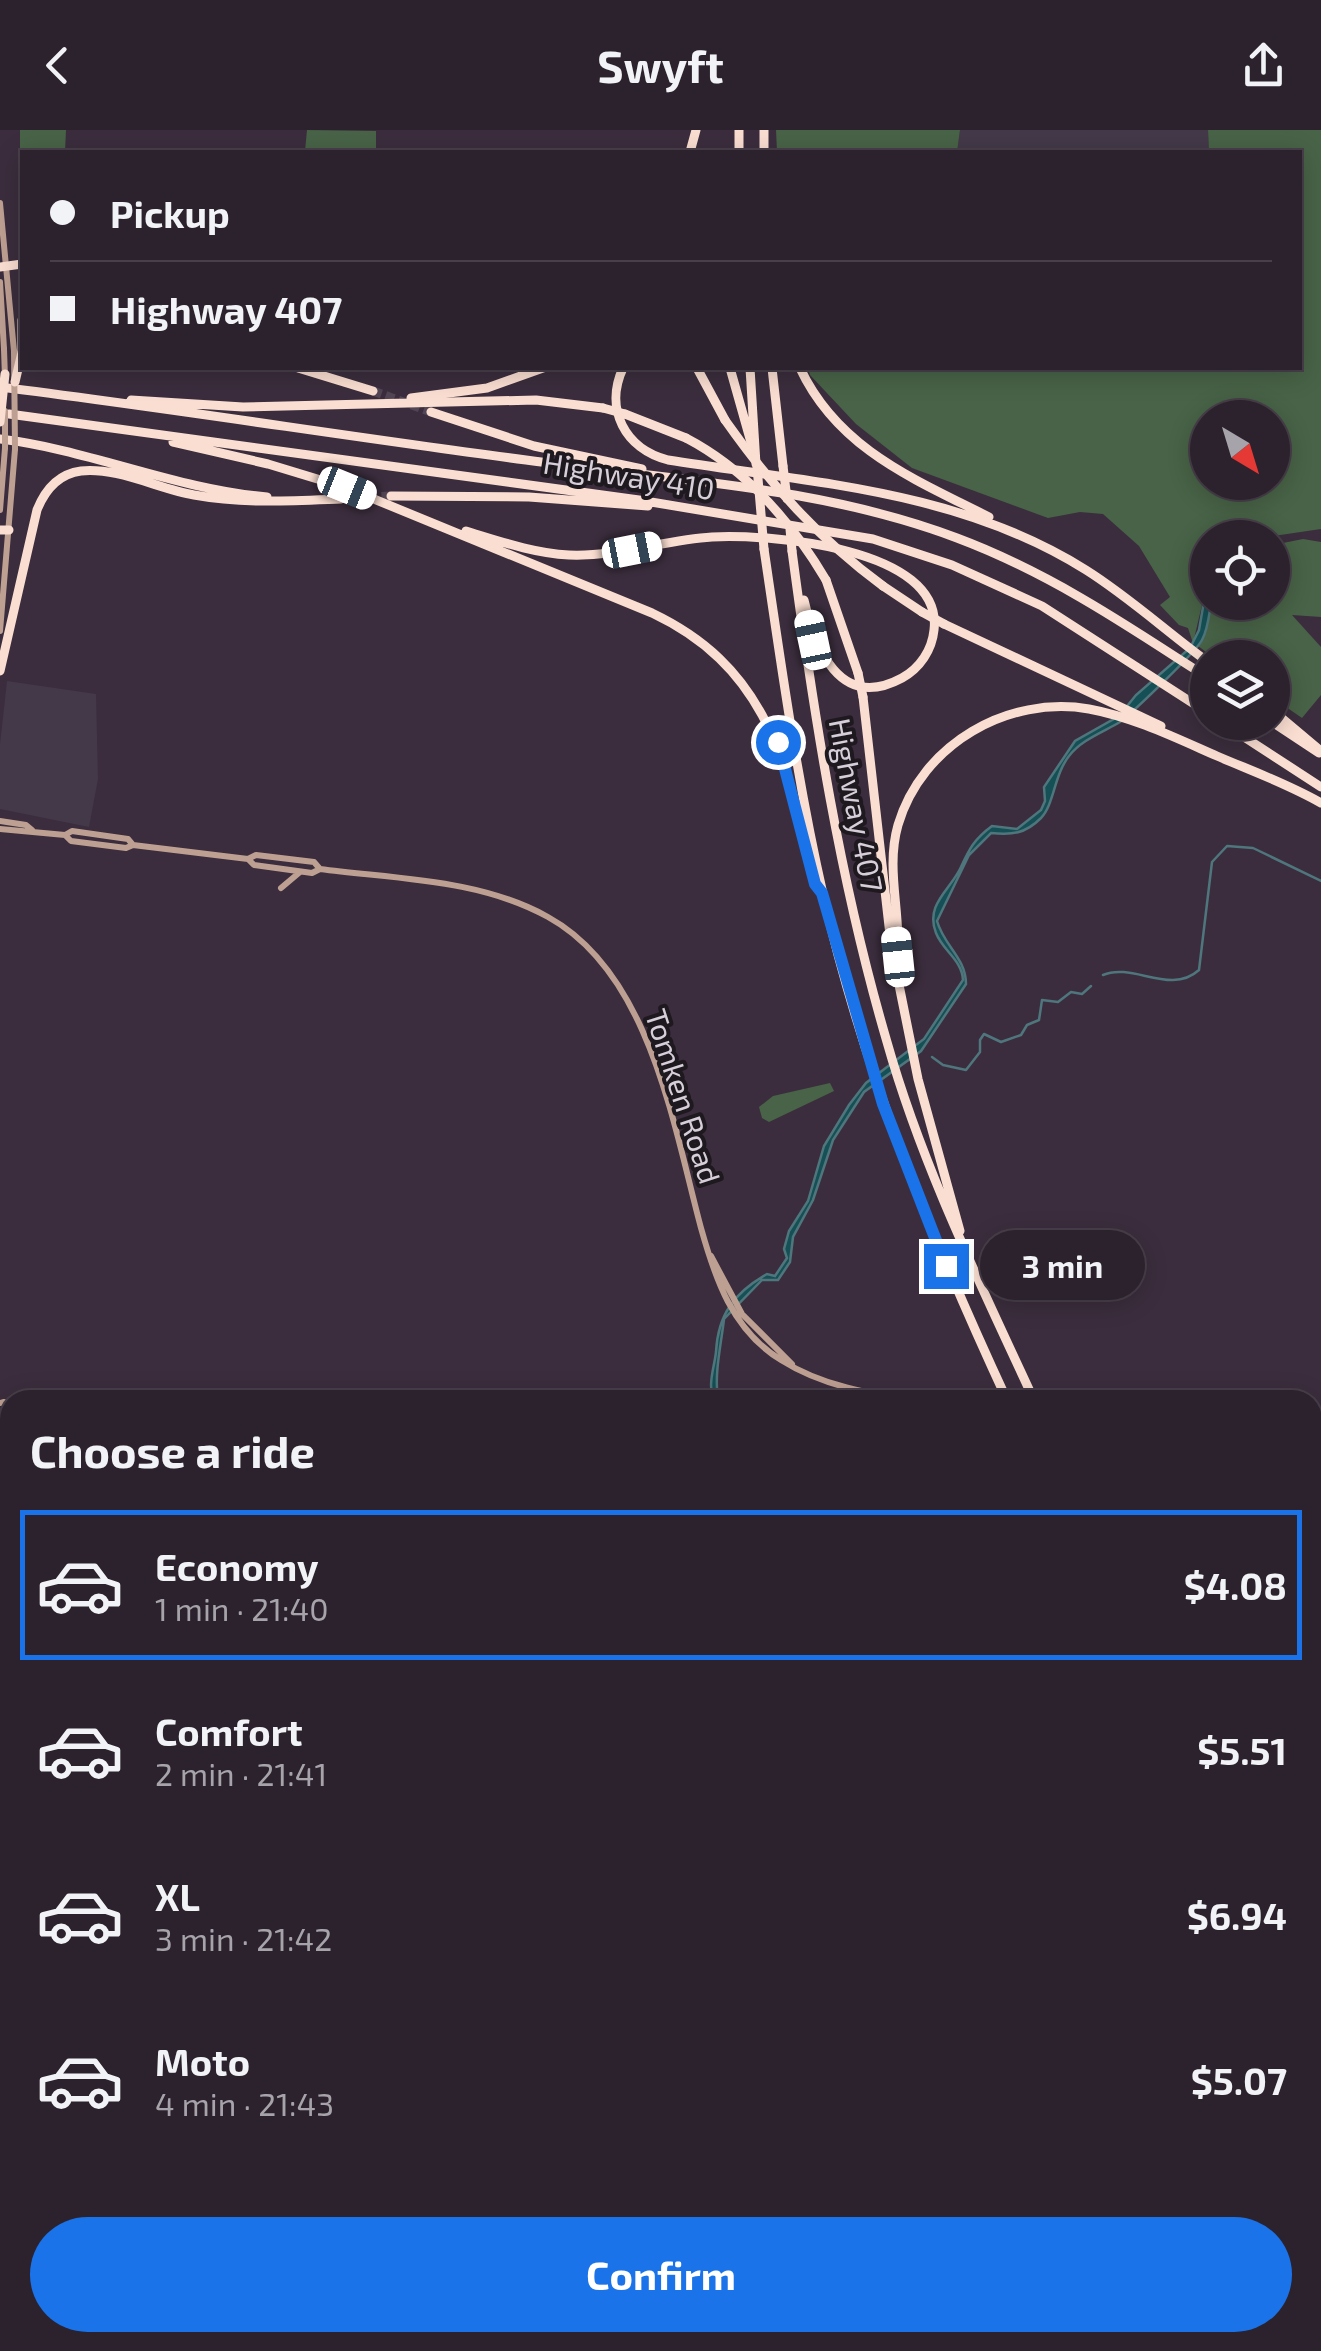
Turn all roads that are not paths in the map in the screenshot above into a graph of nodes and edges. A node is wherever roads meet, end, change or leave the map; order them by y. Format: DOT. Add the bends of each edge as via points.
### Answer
graph roads {
  1 [pos="0,203"];
  2 [pos="4,266"];
  3 [pos="0,282"];
  4 [pos="18,351"];
  5 [pos="2,368"];
  6 [pos="305,370"];
  7 [pos="537,370"];
  8 [pos="622,370"];
  9 [pos="698,370"];
  10 [pos="731,370"];
  11 [pos="750,370"];
  12 [pos="772,370"];
  13 [pos="801,370"];
  14 [pos="15,382"];
  15 [pos="0,388"];
  16 [pos="373,391"];
  17 [pos="58,394"];
  18 [pos="378,403"];
  19 [pos="431,412"];
  20 [pos="0,413"];
  21 [pos="0,422"];
  22 [pos="122,430"];
  23 [pos="2,443"];
  24 [pos="756,451"];
  25 [pos="663,477"];
  26 [pos="391,496"];
  27 [pos="341,498"];
  28 [pos="310,500"];
  29 [pos="664,506"];
  30 [pos="0,510"];
  31 [pos="429,522"];
  32 [pos="4,530"];
  33 [pos="1062,556"];
  34 [pos="797,584"];
  35 [pos="0,631"];
  36 [pos="1190,649"];
  37 [pos="1190,667"];
  38 [pos="0,671"];
  39 [pos="1190,702"];
  40 [pos="1140,720"];
  41 [pos="1290,725"];
  42 [pos="1290,733"];
  43 [pos="1249,740"];
  44 [pos="1321,752"];
  45 [pos="1321,787"];
  46 [pos="1321,803"];
  47 [pos="1,826"];
  48 [pos="32,831"];
  49 [pos="248,859"];
  50 [pos="320,869"];
  51 [pos="301,871"];
  52 [pos="281,888"];
  53 [pos="822,893"];
  54 [pos="895,968"];
  55 [pos="960,1238"];
  56 [pos="853,1390"];
  57 [pos="1002,1390"];
  58 [pos="1029,1390"];
  1 -- 2 [label="main road"];
  2 -- 4 [label="main road"];
  3 -- 5 [label="main road, bridge"];
  4 -- 14 [label="highway, bridge"];
  5 -- 21 [label="highway, bridge"];
  5 -- 23 [label="main road, bridge"];
  6 -- 16 [label="highway"];
  7 -- 18 [label="highway" via="478,390"];
  8 -- 33 [label="highway" via="619,419 652,454 922,500"];
  9 -- 40 [label="highway, bridge" via="724,420 791,506 839,552 922,612"];
  10 -- 24 [label="highway" via="746,436"];
  11 -- 24 [label="highway, Highway 407"];
  12 -- 34 [label="highway, Highway 407, bridge"];
  13 -- 33 [label="highway" via="832,417 875,457"];
  14 -- 32 [label="main road, bridge"];
  15 -- 17 [label="highway, Highway 410"];
  17 -- 18 [label="highway" via="243,407"];
  17 -- 25 [label="highway, Highway 410"];
  18 -- 54 [label="highway, bridge" via="536,400 603,408 686,438 772,503 826,580 858,673"];
  19 -- 25 [label="highway"];
  20 -- 22 [label="highway, Highway 410"];
  22 -- 29 [label="highway, Highway 410"];
  22 -- 31 [label="highway" via="308,475"];
  23 -- 28 [label="highway" via="70,452 196,487"];
  23 -- 30 [label="main road"];
  24 -- 53 [label="highway, Highway 407, bridge" via="764,548"];
  25 -- 37 [label="highway, Highway 410" via="846,505 954,536 1052,579"];
  26 -- 29 [label="highway"];
  27 -- 28 [label="highway"];
  28 -- 38 [label="highway" via="224,500 102,472 60,478 44,494 31,526"];
  29 -- 39 [label="highway, Highway 410" via="832,530 908,550 1042,606"];
  31 -- 34 [label="highway" via="567,555 717,537 859,556 899,568 921,586 934,621 928,653 892,682 872,686 844,679 818,651"];
  31 -- 53 [label="highway" via="652,613 727,664 778,742"];
  32 -- 35 [label="main road"];
  33 -- 36 [label="highway"];
  34 -- 55 [label="highway, Highway 407" via="818,738 857,930 902,1090"];
  40 -- 46 [label="highway"];
  40 -- 54 [label="highway" via="1056,706 1012,713 967,734 933,764 908,800 895,838"];
  41 -- 44 [label="highway"];
  42 -- 44 [label="highway"];
  43 -- 45 [label="highway"];
  47 -- 48 [label="main road, Tomken Road"];
  47 -- 48 [label="main road, Tomken Road"];
  48 -- 49 [label="main road, Tomken Road"];
  49 -- 50 [label="main road, Tomken Road" via="302,860"];
  49 -- 51 [label="main road, Tomken Road"];
  50 -- 51 [label="main road, Tomken Road"];
  50 -- 56 [label="main road, Tomken Road" via="504,896 566,928 602,960 640,1018 726,1294 792,1365"];
  51 -- 52 [label="main road"];
  53 -- 57 [label="highway, Highway 407" via="883,1104"];
  54 -- 55 [label="highway"];
  55 -- 58 [label="highway, Highway 407"];
}
